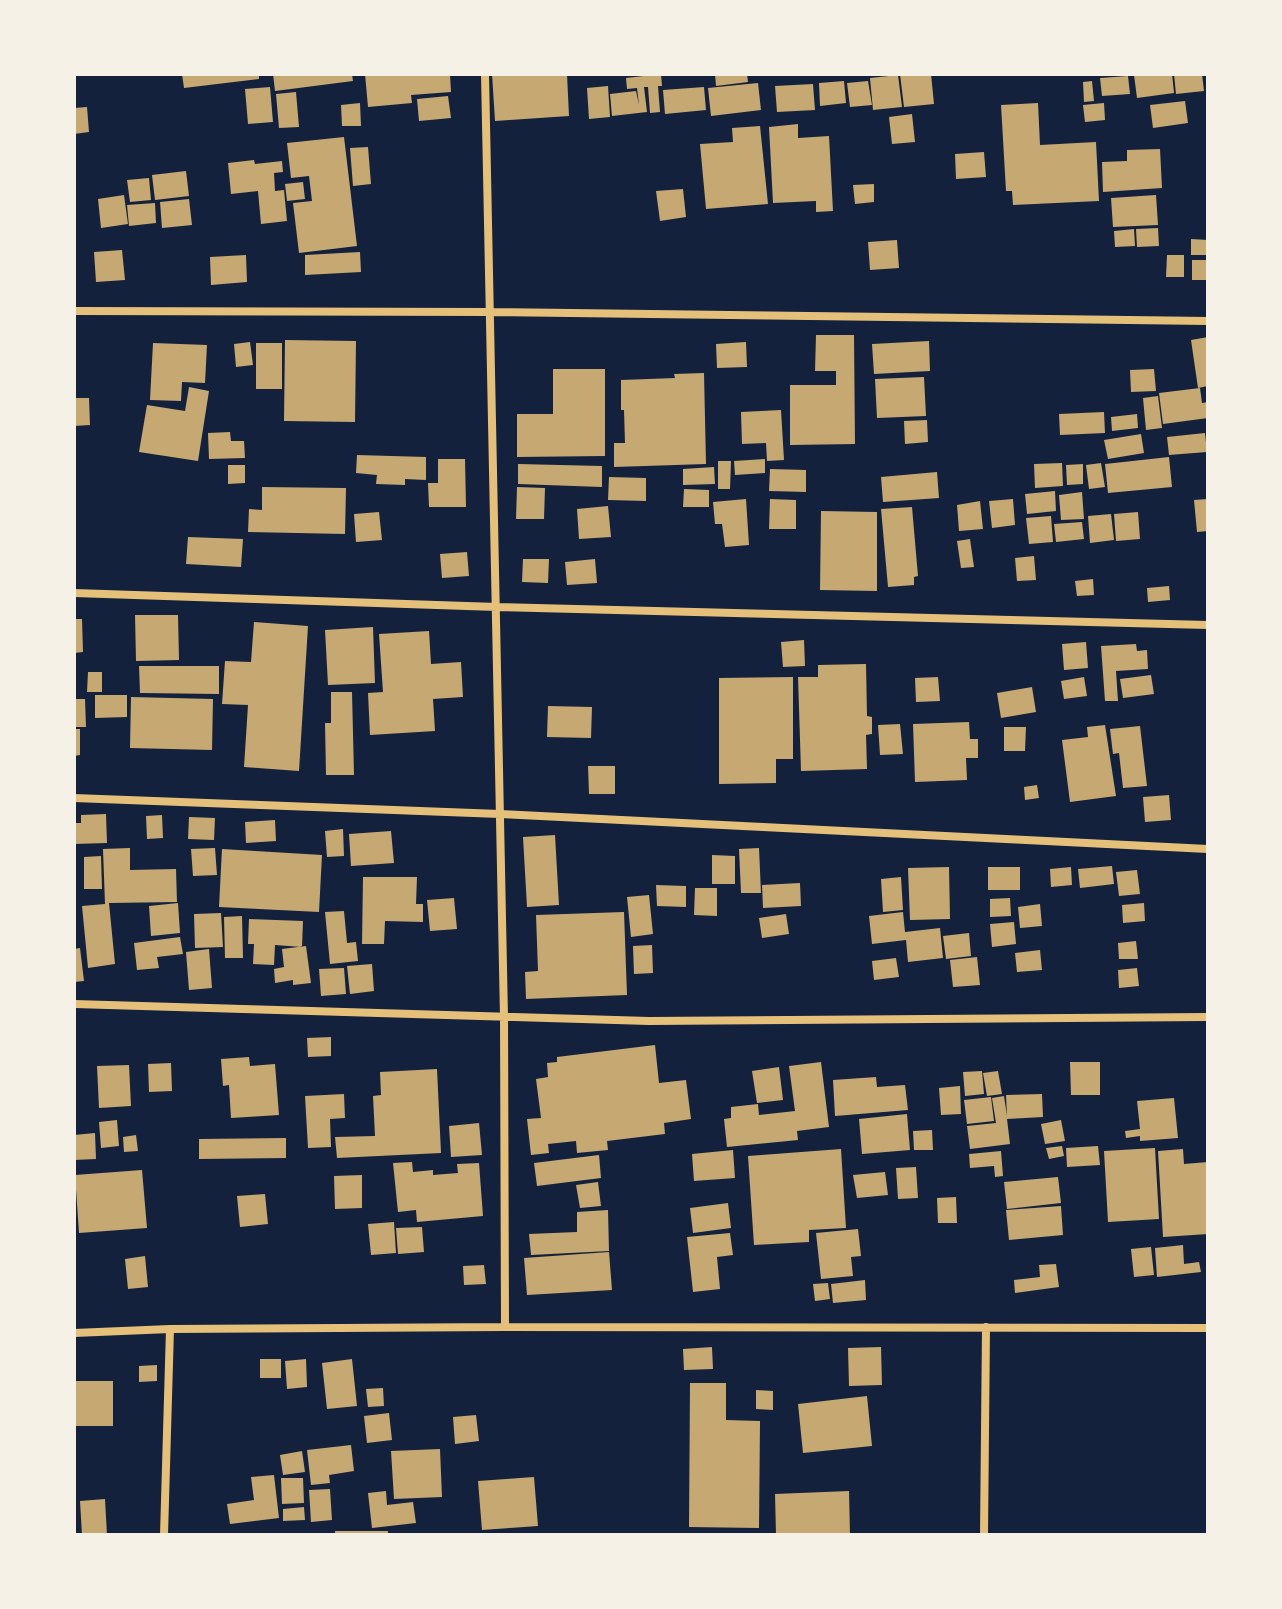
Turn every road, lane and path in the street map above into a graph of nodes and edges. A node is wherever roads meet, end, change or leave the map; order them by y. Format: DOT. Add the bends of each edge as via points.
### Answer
graph roads {
  1 [pos="485,74"];
  2 [pos="74,311"];
  3 [pos="491,312"];
  4 [pos="1208,321"];
  5 [pos="74,593"];
  6 [pos="497,607"];
  7 [pos="1208,625"];
  8 [pos="74,798"];
  9 [pos="500,814"];
  10 [pos="1208,849"];
  11 [pos="74,1004"];
  12 [pos="504,1017"];
  13 [pos="1208,1017"];
  14 [pos="505,1327"];
  15 [pos="986,1327"];
  16 [pos="1208,1328"];
  17 [pos="170,1329"];
  18 [pos="74,1333"];
  19 [pos="164,1535"];
  20 [pos="984,1535"];
  1 -- 3 [label="street"];
  2 -- 3 [label="street"];
  3 -- 4 [label="street"];
  3 -- 6 [label="street"];
  5 -- 6 [label="street"];
  6 -- 7 [label="street"];
  6 -- 9 [label="street"];
  8 -- 9 [label="street"];
  9 -- 10 [label="street"];
  9 -- 12 [label="street"];
  11 -- 12 [label="street"];
  12 -- 13 [label="street"];
  12 -- 14 [label="street"];
  14 -- 15 [label="street"];
  14 -- 17 [label="street"];
  15 -- 16 [label="street"];
  15 -- 20 [label="street"];
  17 -- 18 [label="street"];
  17 -- 19 [label="street"];
}
